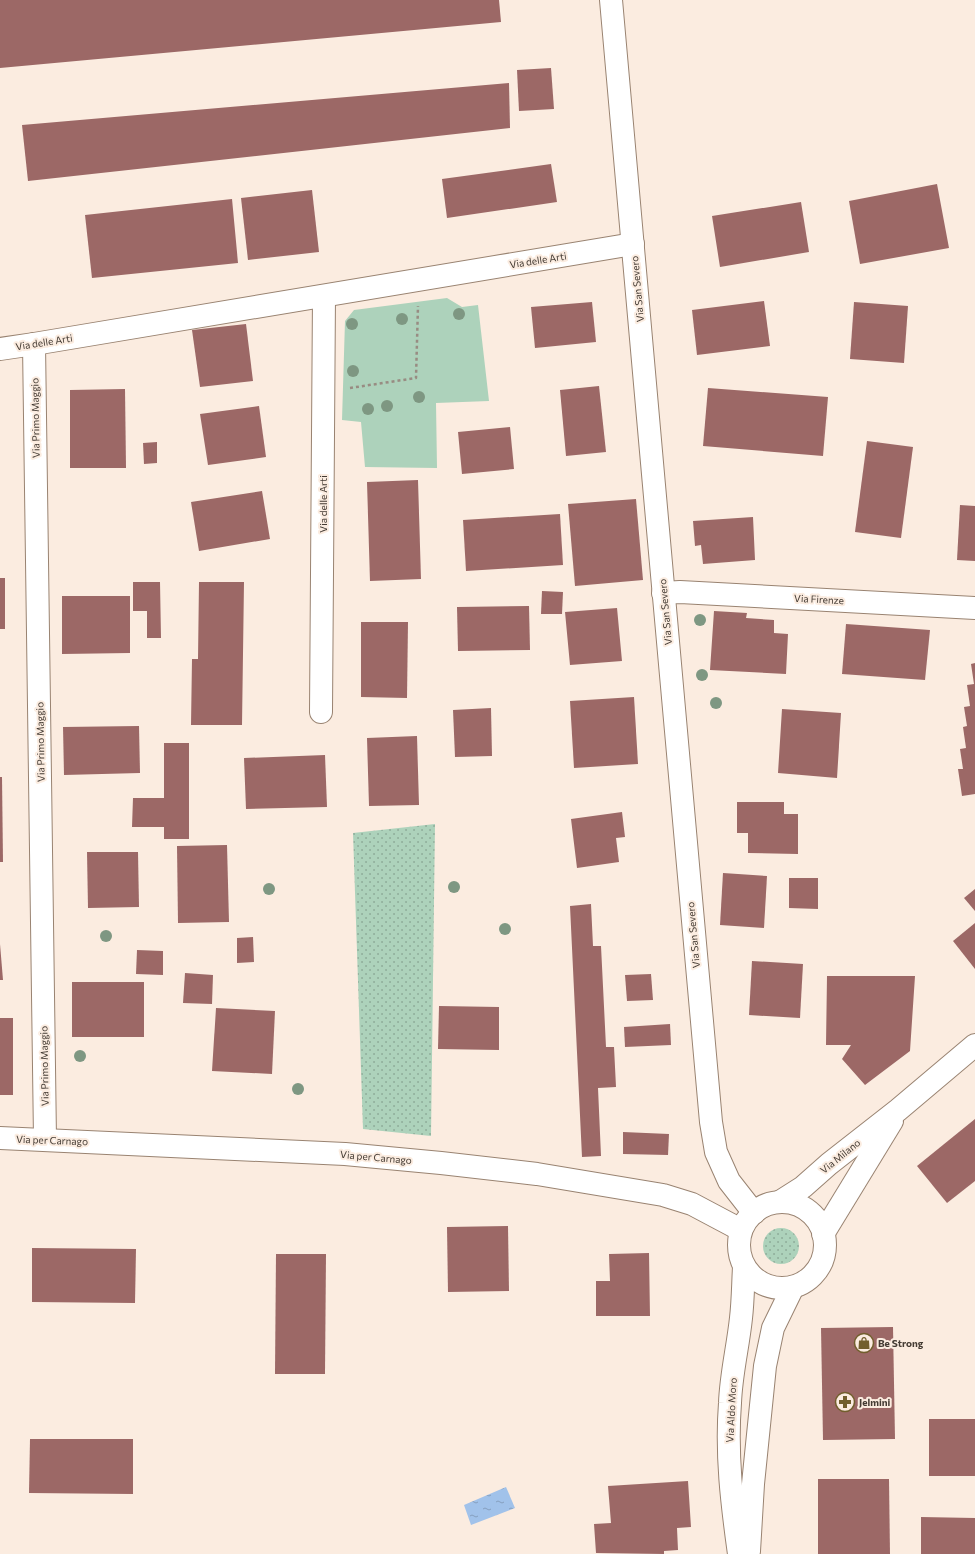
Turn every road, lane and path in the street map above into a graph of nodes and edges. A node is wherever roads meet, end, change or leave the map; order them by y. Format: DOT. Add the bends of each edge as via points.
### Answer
graph roads {
  1 [pos="610,0"];
  2 [pos="633,244"];
  3 [pos="419,280"];
  4 [pos="324,296"];
  5 [pos="34,344"];
  6 [pos="0,348"];
  7 [pos="323,392"];
  8 [pos="663,594"];
  9 [pos="975,608"];
  10 [pos="321,712"];
  11 [pos="975,1045"];
  12 [pos="975,1054"];
  13 [pos="948,1067"];
  14 [pos="898,1110"];
  15 [pos="0,1138"];
  16 [pos="45,1139"];
  17 [pos="781,1201"];
  18 [pos="754,1213"];
  19 [pos="741,1230"];
  20 [pos="823,1234"];
  21 [pos="744,1267"];
  22 [pos="793,1287"];
  23 [pos="739,1554"];
  24 [pos="749,1554"];
  1 -- 2 [label="street, Via San Severo"];
  2 -- 3 [label="street, Via delle Arti"];
  2 -- 8 [label="street, Via San Severo"];
  3 -- 4 [label="street, Via delle Arti"];
  3 -- 7 [label="path" via="416,378"];
  4 -- 5 [label="street, Via delle Arti"];
  4 -- 7 [label="street, Via delle Arti"];
  5 -- 6 [label="street, Via delle Arti"];
  5 -- 16 [label="street, Via Primo Maggio"];
  7 -- 10 [label="street, Via delle Arti"];
  8 -- 9 [label="street, Via Firenze" via="680,592"];
  8 -- 18 [label="street, Via San Severo" via="711,1122 716,1152 729,1181"];
  11 -- 13 [label="street, Via Milano"];
  12 -- 13 [label="street, Via Milano"];
  13 -- 14 [label="street, Via Milano"];
  14 -- 17 [label="street, Via Milano" via="803,1187"];
  14 -- 20 [label="street, Via Milano"];
  15 -- 16 [label="street, Via per Carnago"];
  16 -- 19 [label="street, Via per Carnago" via="345,1154 537,1174 662,1195 692,1204"];
  17 -- 18 [label="street" via="763,1206"];
  17 -- 20 [label="street" via="806,1210 817,1220"];
  18 -- 19 [label="street"];
  19 -- 21 [label="street" via="738,1248"];
  20 -- 22 [label="street" via="823,1260 816,1272 804,1283"];
  21 -- 22 [label="street" via="756,1281 774,1288"];
  21 -- 23 [label="street, Via Aldo Moro" via="742,1318 730,1396 729,1437 730,1484"];
  22 -- 24 [label="street" via="773,1328 765,1366"];
}
